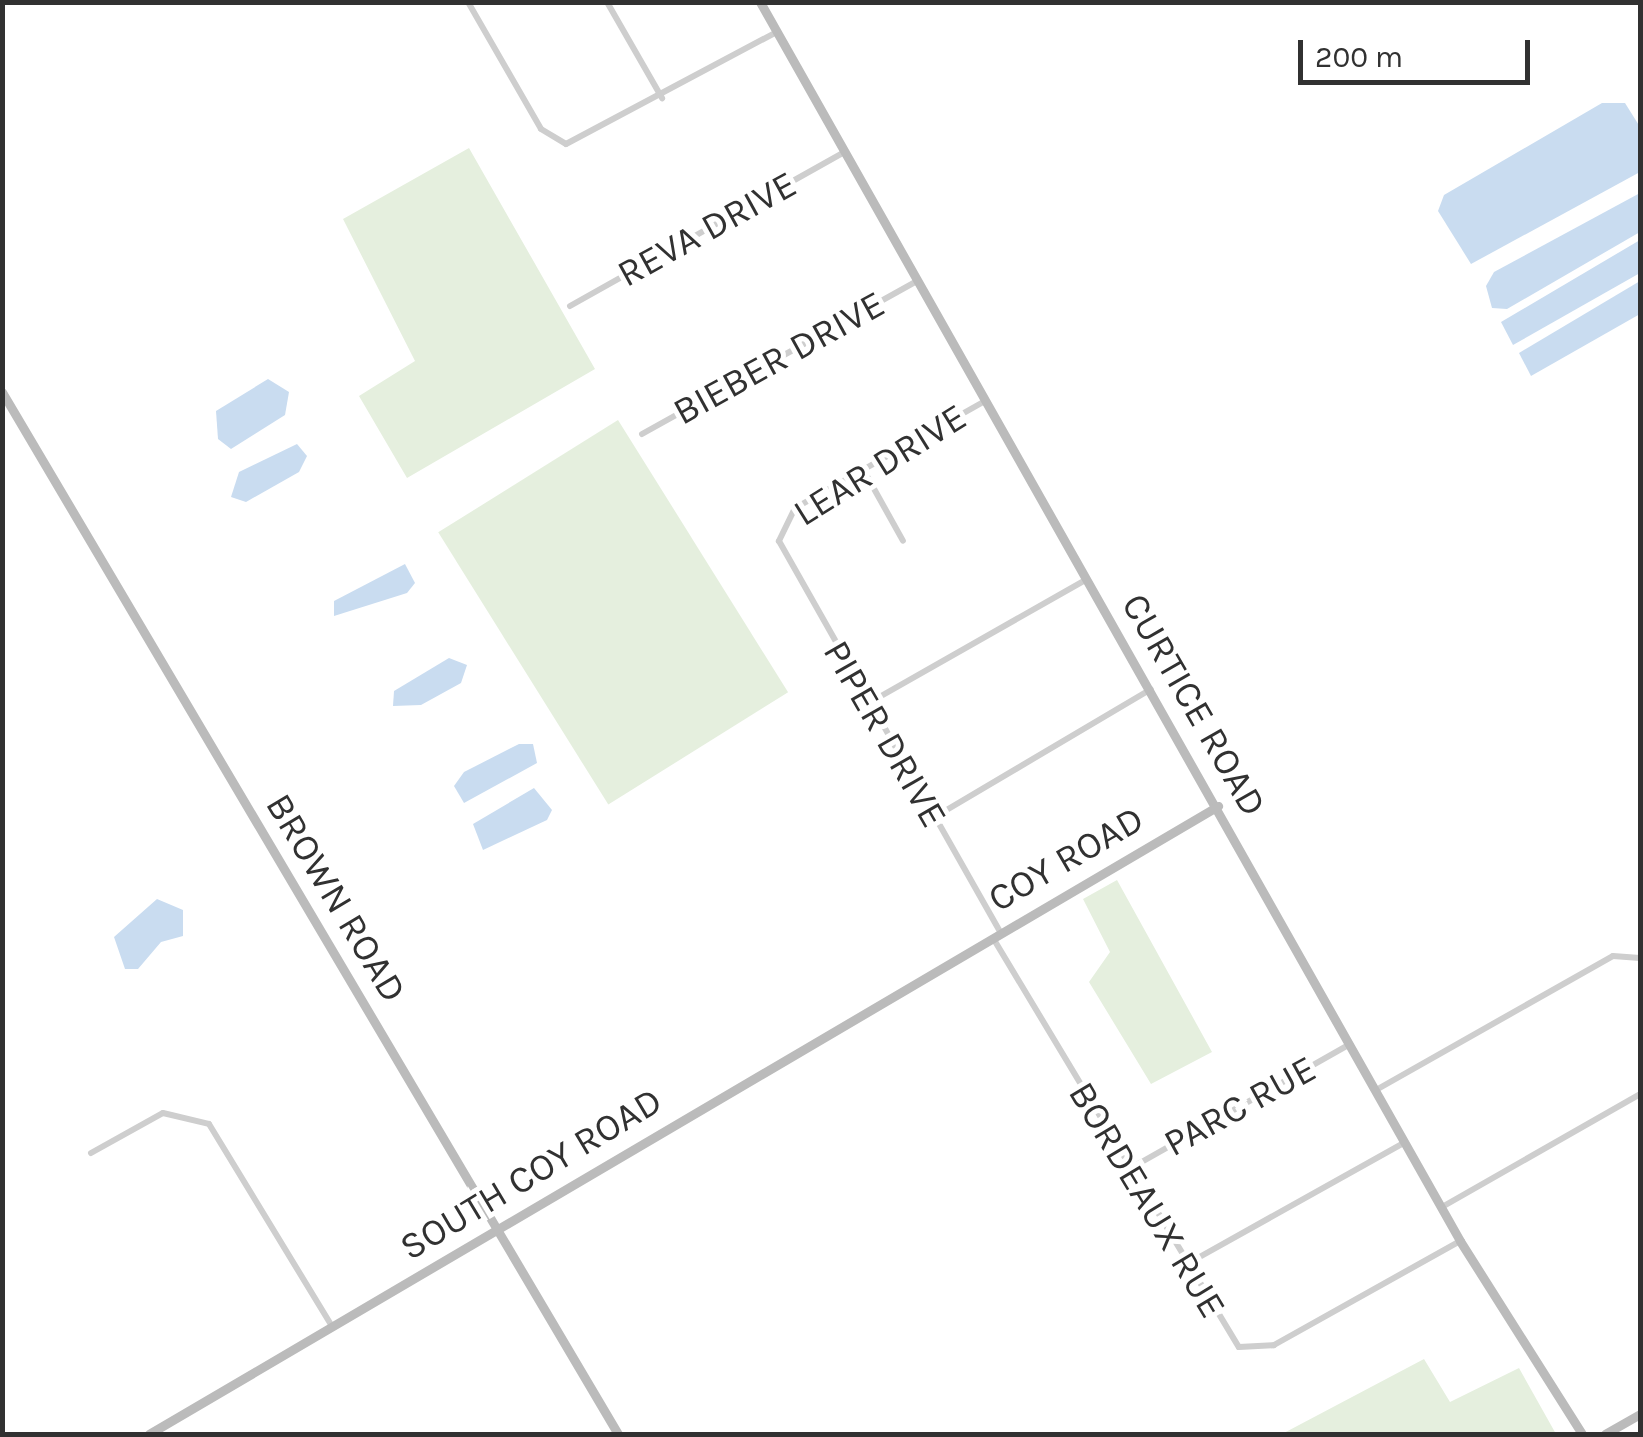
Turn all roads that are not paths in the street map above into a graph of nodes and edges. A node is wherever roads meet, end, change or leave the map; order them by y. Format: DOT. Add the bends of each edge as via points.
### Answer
graph roads {
  1 [pos="468,2"];
  2 [pos="607,2"];
  3 [pos="760,2"];
  4 [pos="776,32"];
  5 [pos="662,98"];
  6 [pos="844,152"];
  7 [pos="917,280"];
  8 [pos="570,306"];
  9 [pos="2,392"];
  10 [pos="986,400"];
  11 [pos="642,434"];
  12 [pos="864,469"];
  13 [pos="779,532"];
  14 [pos="902,540"];
  15 [pos="1087,578"];
  16 [pos="1151,690"];
  17 [pos="866,704"];
  18 [pos="1218,806"];
  19 [pos="933,818"];
  20 [pos="996,934"];
  21 [pos="1640,958"];
  22 [pos="944,965"];
  23 [pos="1350,1044"];
  24 [pos="1376,1090"];
  25 [pos="1640,1094"];
  26 [pos="1404,1142"];
  27 [pos="91,1153"];
  28 [pos="1130,1168"];
  29 [pos="1442,1207"];
  30 [pos="497,1229"];
  31 [pos="1460,1240"];
  32 [pos="1186,1264"];
  33 [pos="332,1326"];
  34 [pos="1640,1414"];
  35 [pos="149,1434"];
  36 [pos="618,1434"];
  37 [pos="1582,1434"];
  38 [pos="1605,1434"];
  1 -- 5 [label="street" via="554,140 586,141"];
  2 -- 5 [label="street"];
  3 -- 4 [label="street, CURTICE ROAD"];
  4 -- 5 [label="street"];
  4 -- 6 [label="street, CURTICE ROAD"];
  6 -- 7 [label="street, CURTICE ROAD"];
  6 -- 8 [label="street, REVA DRIVE"];
  7 -- 10 [label="street, CURTICE ROAD"];
  7 -- 11 [label="street, BIEBER DRIVE"];
  9 -- 30 [label="street, BROWN ROAD"];
  10 -- 12 [label="street, LEAR DRIVE"];
  10 -- 15 [label="street, CURTICE ROAD"];
  12 -- 13 [label="street, LEAR DRIVE" via="795,508"];
  12 -- 14 [label="street"];
  13 -- 17 [label="street, PIPER DRIVE" via="782,554"];
  15 -- 16 [label="street, CURTICE ROAD"];
  15 -- 17 [label="street"];
  16 -- 18 [label="street, CURTICE ROAD"];
  16 -- 19 [label="street"];
  17 -- 19 [label="street, PIPER DRIVE"];
  18 -- 20 [label="street, COY ROAD"];
  18 -- 23 [label="street, CURTICE ROAD"];
  19 -- 20 [label="street, PIPER DRIVE"];
  20 -- 22 [label="street, COY ROAD"];
  20 -- 28 [label="street, BORDEAUX RUE"];
  21 -- 24 [label="street" via="1613,956"];
  22 -- 30 [label="street, SOUTH COY ROAD"];
  23 -- 24 [label="street, CURTICE ROAD"];
  23 -- 28 [label="street, PARC RUE"];
  24 -- 26 [label="street, CURTICE ROAD"];
  25 -- 29 [label="street"];
  26 -- 29 [label="street, CURTICE ROAD"];
  26 -- 32 [label="street"];
  27 -- 33 [label="street" via="163,1113 210,1124"];
  28 -- 32 [label="street, BORDEAUX RUE"];
  29 -- 31 [label="street, CURTICE ROAD"];
  30 -- 33 [label="street, SOUTH COY ROAD"];
  30 -- 36 [label="street, BROWN ROAD"];
  31 -- 32 [label="street, BORDEAUX RUE" via="1258,1351 1232,1342"];
  31 -- 37 [label="street, CURTICE ROAD"];
  33 -- 35 [label="street, SOUTH COY ROAD"];
  34 -- 38 [label="street"];
}
